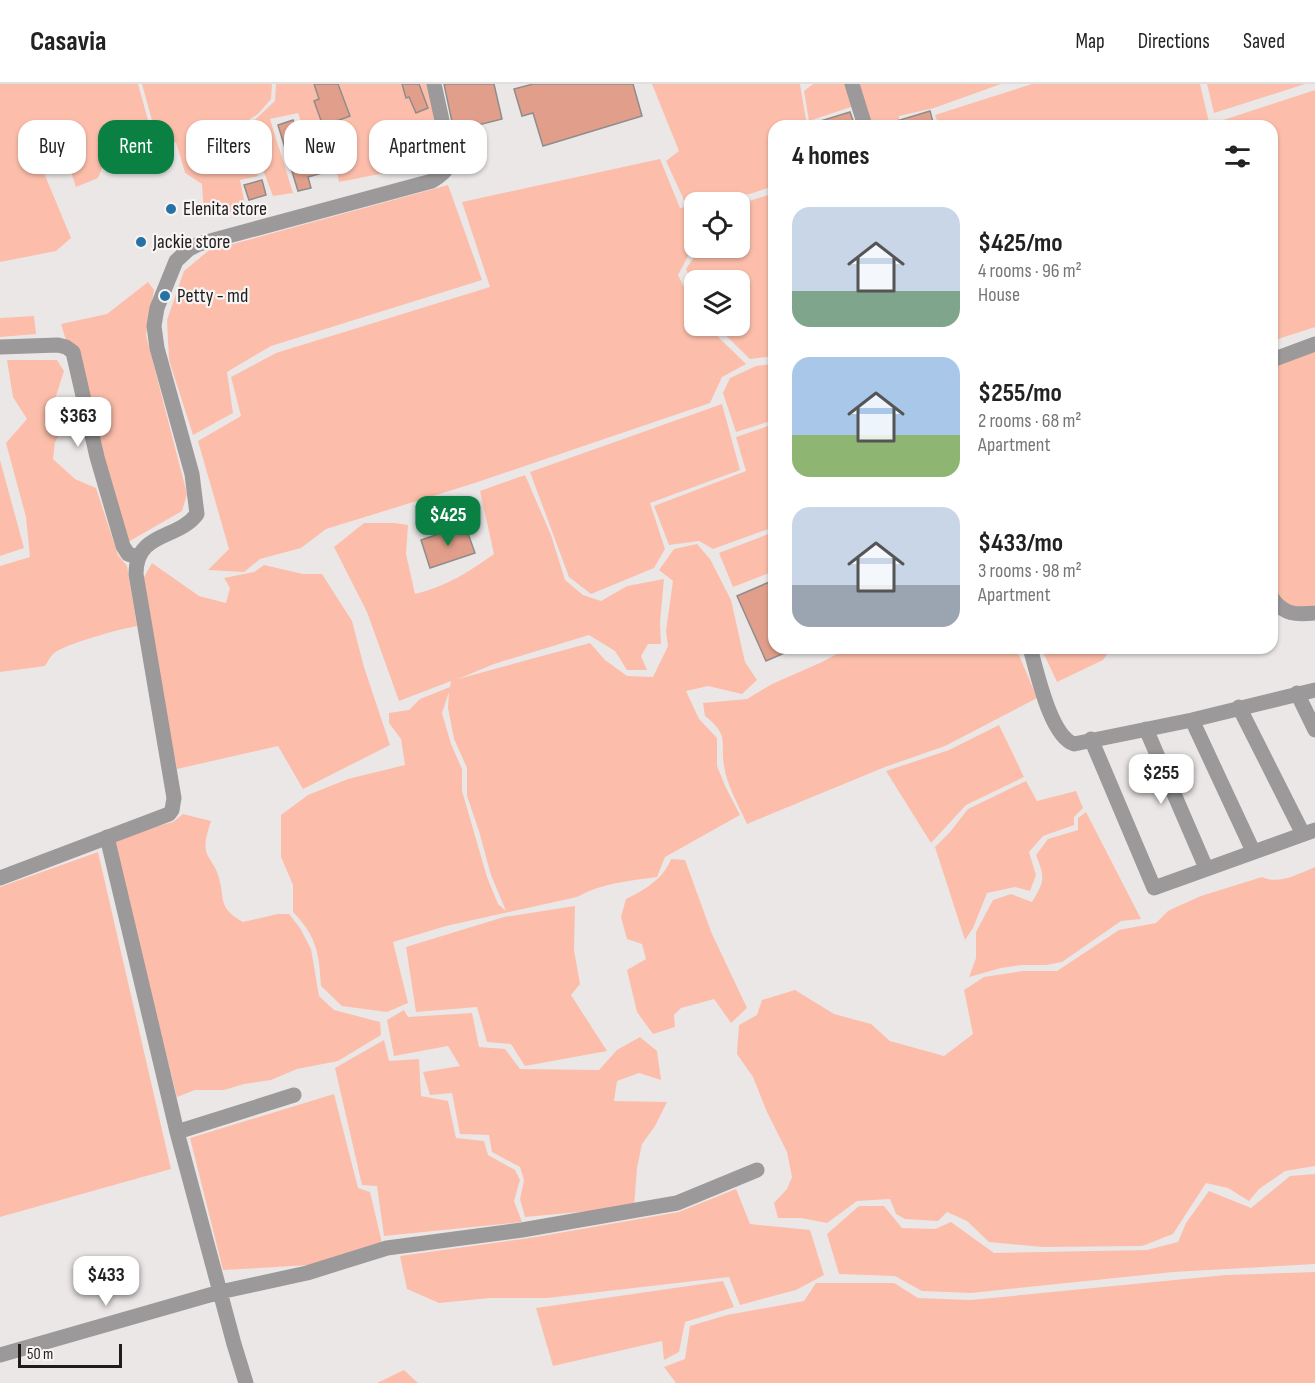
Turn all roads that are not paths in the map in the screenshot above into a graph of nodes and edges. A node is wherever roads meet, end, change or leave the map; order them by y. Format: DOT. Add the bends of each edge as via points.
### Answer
graph roads {
  1 [pos="434,84"];
  2 [pos="852,84"];
  3 [pos="863,120"];
  4 [pos="1315,344"];
  5 [pos="0,347"];
  6 [pos="1278,358"];
  7 [pos="138,557"];
  8 [pos="1278,606"];
  9 [pos="1315,614"];
  10 [pos="1032,654"];
  11 [pos="1315,690"];
  12 [pos="1297,693"];
  13 [pos="1239,707"];
  14 [pos="1192,720"];
  15 [pos="1146,729"];
  16 [pos="1315,730"];
  17 [pos="1091,739"];
  18 [pos="1309,832"];
  19 [pos="106,837"];
  20 [pos="1253,851"];
  21 [pos="1206,868"];
  22 [pos="0,878"];
  23 [pos="294,1095"];
  24 [pos="177,1132"];
  25 [pos="757,1170"];
  26 [pos="220,1292"];
  27 [pos="0,1354"];
  28 [pos="246,1383"];
  1 -- 7 [label="street" via="450,161 440,176 200,244 176,261 154,326 192,474 197,514 148,544"];
  2 -- 3 [label="street"];
  4 -- 6 [label="street"];
  5 -- 7 [label="street" via="58,345 73,352 123,546 128,554"];
  7 -- 19 [label="street" via="136,574 174,805 169,814"];
  8 -- 9 [label="street" via="1291,613"];
  10 -- 17 [label="street" via="1053,721 1067,741 1074,744"];
  11 -- 12 [label="street"];
  12 -- 13 [label="street"];
  12 -- 16 [label="street"];
  13 -- 14 [label="street"];
  13 -- 18 [label="street"];
  14 -- 15 [label="street"];
  14 -- 20 [label="street"];
  15 -- 17 [label="street"];
  15 -- 21 [label="street"];
  17 -- 21 [label="street" via="1154,888"];
  18 -- 20 [label="street"];
  19 -- 22 [label="street"];
  19 -- 24 [label="street"];
  20 -- 21 [label="street"];
  23 -- 24 [label="street"];
  24 -- 26 [label="street"];
  25 -- 26 [label="street" via="676,1203 387,1248 307,1273"];
  26 -- 27 [label="street"];
  26 -- 28 [label="street"];
}
